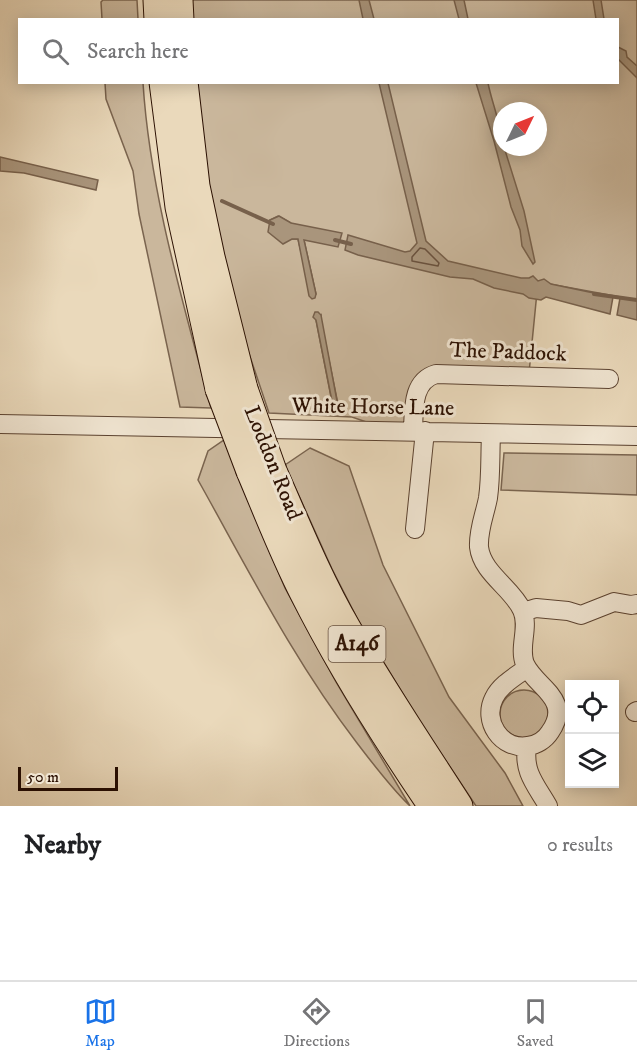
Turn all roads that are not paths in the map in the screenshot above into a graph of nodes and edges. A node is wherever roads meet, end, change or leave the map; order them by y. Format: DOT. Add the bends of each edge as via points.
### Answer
graph roads {
  1 [pos="163,84"];
  2 [pos="184,84"];
  3 [pos="609,379"];
  4 [pos="231,389"];
  5 [pos="0,424"];
  6 [pos="419,431"];
  7 [pos="491,434"];
  8 [pos="637,436"];
  9 [pos="261,471"];
  10 [pos="415,529"];
  11 [pos="637,604"];
  12 [pos="523,612"];
  13 [pos="527,668"];
  14 [pos="563,709"];
  15 [pos="527,747"];
  16 [pos="432,806"];
  17 [pos="459,806"];
  18 [pos="548,806"];
  1 -- 4 [label="highway, Loddon Road / A146" via="179,207 193,278"];
  2 -- 4 [label="highway, Loddon Road / A146" via="196,186"];
  3 -- 6 [label="street, The Paddock" via="428,376 417,390"];
  4 -- 9 [label="highway, Loddon Road / A146, bridge"];
  5 -- 6 [label="street, White Horse Lane"];
  6 -- 7 [label="street, White Horse Lane"];
  6 -- 10 [label="street"];
  7 -- 8 [label="street, White Horse Lane"];
  7 -- 12 [label="street" via="488,497 479,547 482,558"];
  9 -- 16 [label="highway, Loddon Road / A146" via="302,591 393,748"];
  9 -- 17 [label="highway, Loddon Road / A146" via="346,627"];
  11 -- 12 [label="street" via="614,602 581,615 536,608"];
  12 -- 13 [label="street" via="523,658"];
  13 -- 14 [label="street"];
  13 -- 15 [label="street" via="497,693 490,715 499,736 512,745"];
  14 -- 15 [label="street" via="547,736"];
  15 -- 18 [label="street" via="526,769"];
}
